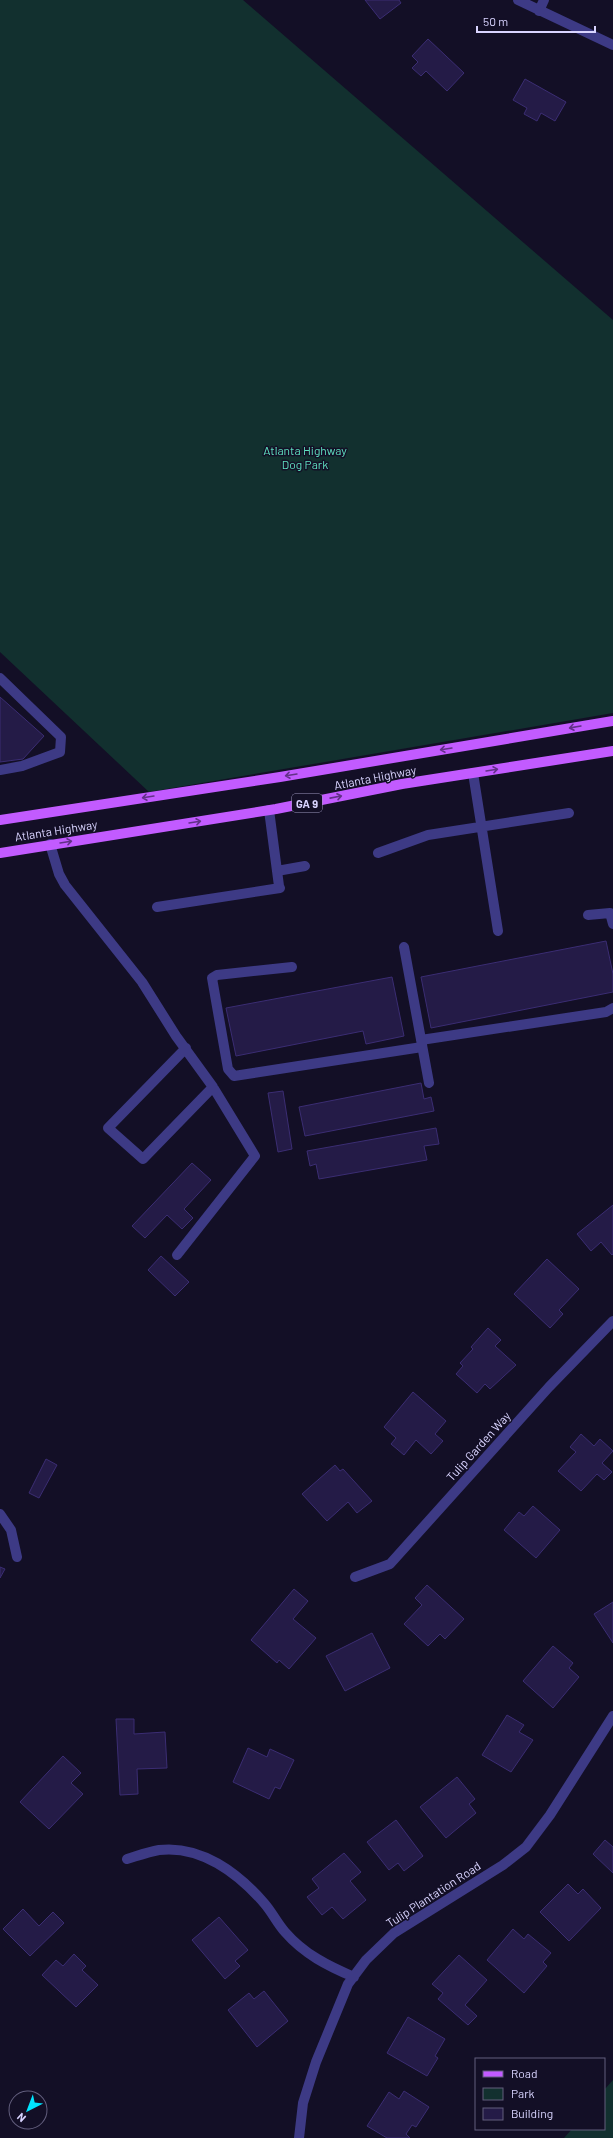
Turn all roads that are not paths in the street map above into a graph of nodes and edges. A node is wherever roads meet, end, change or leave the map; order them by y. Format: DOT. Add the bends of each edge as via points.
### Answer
graph roads {
  1 [pos="518,0"];
  2 [pos="544,0"];
  3 [pos="538,11"];
  4 [pos="613,45"];
  5 [pos="0,678"];
  6 [pos="613,721"];
  7 [pos="613,751"];
  8 [pos="0,770"];
  9 [pos="473,773"];
  10 [pos="269,810"];
  11 [pos="569,813"];
  12 [pos="0,820"];
  13 [pos="481,826"];
  14 [pos="50,844"];
  15 [pos="0,852"];
  16 [pos="378,853"];
  17 [pos="305,866"];
  18 [pos="277,872"];
  19 [pos="157,907"];
  20 [pos="588,915"];
  21 [pos="613,924"];
  22 [pos="498,931"];
  23 [pos="404,947"];
  24 [pos="292,967"];
  25 [pos="613,1008"];
  26 [pos="421,1044"];
  27 [pos="186,1048"];
  28 [pos="429,1083"];
  29 [pos="214,1087"];
  30 [pos="177,1255"];
  31 [pos="613,1321"];
  32 [pos="0,1514"];
  33 [pos="16,1557"];
  34 [pos="355,1577"];
  35 [pos="613,1716"];
  36 [pos="127,1859"];
  37 [pos="354,1977"];
  38 [pos="299,2138"];
  1 -- 3 [label="street"];
  2 -- 3 [label="street"];
  3 -- 4 [label="street"];
  5 -- 8 [label="street" via="61,737 60,752 22,766"];
  6 -- 12 [label="main road, Atlanta Highway, one-way"];
  9 -- 7 [label="main road, Atlanta Highway / GA 9, one-way"];
  10 -- 9 [label="main road, Atlanta Highway / GA 9, one-way"];
  9 -- 13 [label="street"];
  14 -- 10 [label="main road, Atlanta Highway / GA 9, one-way"];
  10 -- 18 [label="street"];
  11 -- 13 [label="street"];
  13 -- 16 [label="street" via="428,835"];
  13 -- 22 [label="street"];
  14 -- 15 [label="main road, Atlanta Highway / GA 9"];
  14 -- 27 [label="street" via="65,885 142,982"];
  17 -- 18 [label="street"];
  18 -- 19 [label="street" via="280,887"];
  20 -- 21 [label="street" via="610,913"];
  23 -- 26 [label="street"];
  24 -- 26 [label="street" via="217,975 212,978 228,1069 234,1076"];
  25 -- 26 [label="street" via="606,1012"];
  26 -- 28 [label="street"];
  27 -- 29 [label="street"];
  27 -- 29 [label="street" via="108,1128 143,1159"];
  29 -- 30 [label="street" via="255,1156"];
  31 -- 34 [label="street, Tulip Garden Way" via="390,1564"];
  32 -- 33 [label="street" via="11,1530"];
  35 -- 37 [label="street, Tulip Plantation Road" via="550,1815 526,1847 503,1865 394,1933 366,1960"];
  36 -- 37 [label="street" via="160,1850 188,1851 218,1862 244,1882 286,1933 320,1962"];
  37 -- 38 [label="street, Tulip Plantation Road" via="348,1984 316,2062 303,2103"];
}
